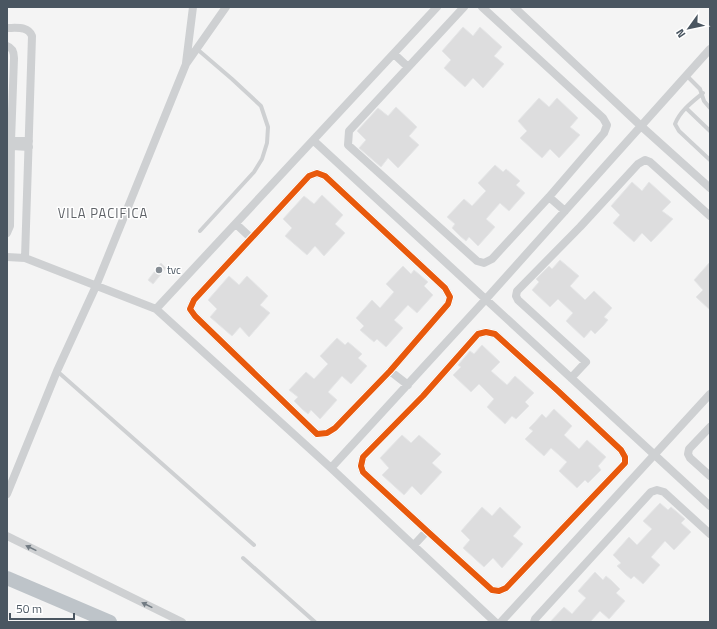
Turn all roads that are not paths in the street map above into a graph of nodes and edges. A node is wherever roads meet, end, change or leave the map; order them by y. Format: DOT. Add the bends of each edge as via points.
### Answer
graph roads {
  1 [pos="193,7"];
  2 [pos="226,7"];
  3 [pos="437,7"];
  4 [pos="464,7"];
  5 [pos="482,7"];
  6 [pos="514,7"];
  7 [pos="7,28"];
  8 [pos="7,46"];
  9 [pos="196,49"];
  10 [pos="710,49"];
  11 [pos="394,54"];
  12 [pos="186,64"];
  13 [pos="408,67"];
  14 [pos="686,75"];
  15 [pos="702,93"];
  16 [pos="686,108"];
  17 [pos="710,108"];
  18 [pos="640,126"];
  19 [pos="710,131"];
  20 [pos="314,141"];
  21 [pos="12,143"];
  22 [pos="29,144"];
  23 [pos="710,160"];
  24 [pos="710,188"];
  25 [pos="550,197"];
  26 [pos="565,211"];
  27 [pos="710,216"];
  28 [pos="236,224"];
  29 [pos="200,232"];
  30 [pos="7,233"];
  31 [pos="251,238"];
  32 [pos="7,257"];
  33 [pos="25,258"];
  34 [pos="96,286"];
  35 [pos="486,299"];
  36 [pos="156,310"];
  37 [pos="57,371"];
  38 [pos="390,371"];
  39 [pos="571,378"];
  40 [pos="408,385"];
  41 [pos="710,394"];
  42 [pos="710,427"];
  43 [pos="655,455"];
  44 [pos="331,468"];
  45 [pos="710,476"];
  46 [pos="7,494"];
  47 [pos="710,506"];
  48 [pos="426,531"];
  49 [pos="710,534"];
  50 [pos="8,535"];
  51 [pos="254,545"];
  52 [pos="414,545"];
  53 [pos="243,558"];
  54 [pos="7,578"];
  55 [pos="110,622"];
  56 [pos="182,622"];
  57 [pos="314,622"];
  58 [pos="495,622"];
  59 [pos="501,622"];
  60 [pos="534,622"];
  1 -- 12 [label="street"];
  2 -- 9 [label="street"];
  3 -- 11 [label="street"];
  4 -- 13 [label="street"];
  5 -- 25 [label="street" via="607,125 604,133"];
  6 -- 18 [label="street"];
  7 -- 22 [label="street" via="27,29 32,36"];
  8 -- 21 [label="street" via="14,51"];
  9 -- 12 [label="street"];
  9 -- 29 [label="lane" via="261,106 268,127 267,143 254,172"];
  10 -- 14 [label="street"];
  11 -- 13 [label="street"];
  11 -- 20 [label="street"];
  12 -- 34 [label="street"];
  13 -- 25 [label="street" via="349,131 348,145 477,261 484,263 492,260"];
  14 -- 15 [label="lane"];
  14 -- 18 [label="street"];
  15 -- 16 [label="lane"];
  15 -- 17 [label="lane"];
  16 -- 19 [label="lane"];
  16 -- 23 [label="lane" via="675,124 679,131"];
  18 -- 24 [label="street"];
  18 -- 26 [label="street"];
  20 -- 28 [label="street"];
  20 -- 35 [label="street"];
  21 -- 22 [label="street"];
  21 -- 30 [label="street" via="10,226"];
  22 -- 33 [label="street"];
  25 -- 26 [label="street"];
  26 -- 35 [label="street"];
  27 -- 39 [label="street" via="645,160 638,164 517,291 518,300 586,362"];
  28 -- 31 [label="street"];
  28 -- 36 [label="street"];
  31 -- 38 [label="street" via="194,300 190,309 317,434 327,434 335,428"];
  31 -- 38 [label="street" via="308,176 317,173 324,176 445,288 450,297 448,304"];
  32 -- 33 [label="street"];
  33 -- 34 [label="street"];
  34 -- 36 [label="street"];
  34 -- 37 [label="street"];
  35 -- 39 [label="street"];
  35 -- 40 [label="street"];
  36 -- 44 [label="street"];
  37 -- 46 [label="street"];
  37 -- 51 [label="lane"];
  38 -- 40 [label="street"];
  39 -- 43 [label="street"];
  40 -- 44 [label="street"];
  41 -- 43 [label="street"];
  42 -- 45 [label="street" via="689,449 688,454"];
  43 -- 47 [label="street"];
  43 -- 59 [label="street"];
  44 -- 52 [label="street"];
  48 -- 48 [label="street" via="492,590 499,591 506,588 625,463 625,457 621,450 495,334 478,334 423,396 363,457 363,472"];
  48 -- 52 [label="street"];
  49 -- 60 [label="street" via="664,492 651,492"];
  56 -- 50 [label="street, one-way"];
  52 -- 58 [label="street"];
  53 -- 57 [label="lane"];
  54 -- 55 [label="highway"];
}
